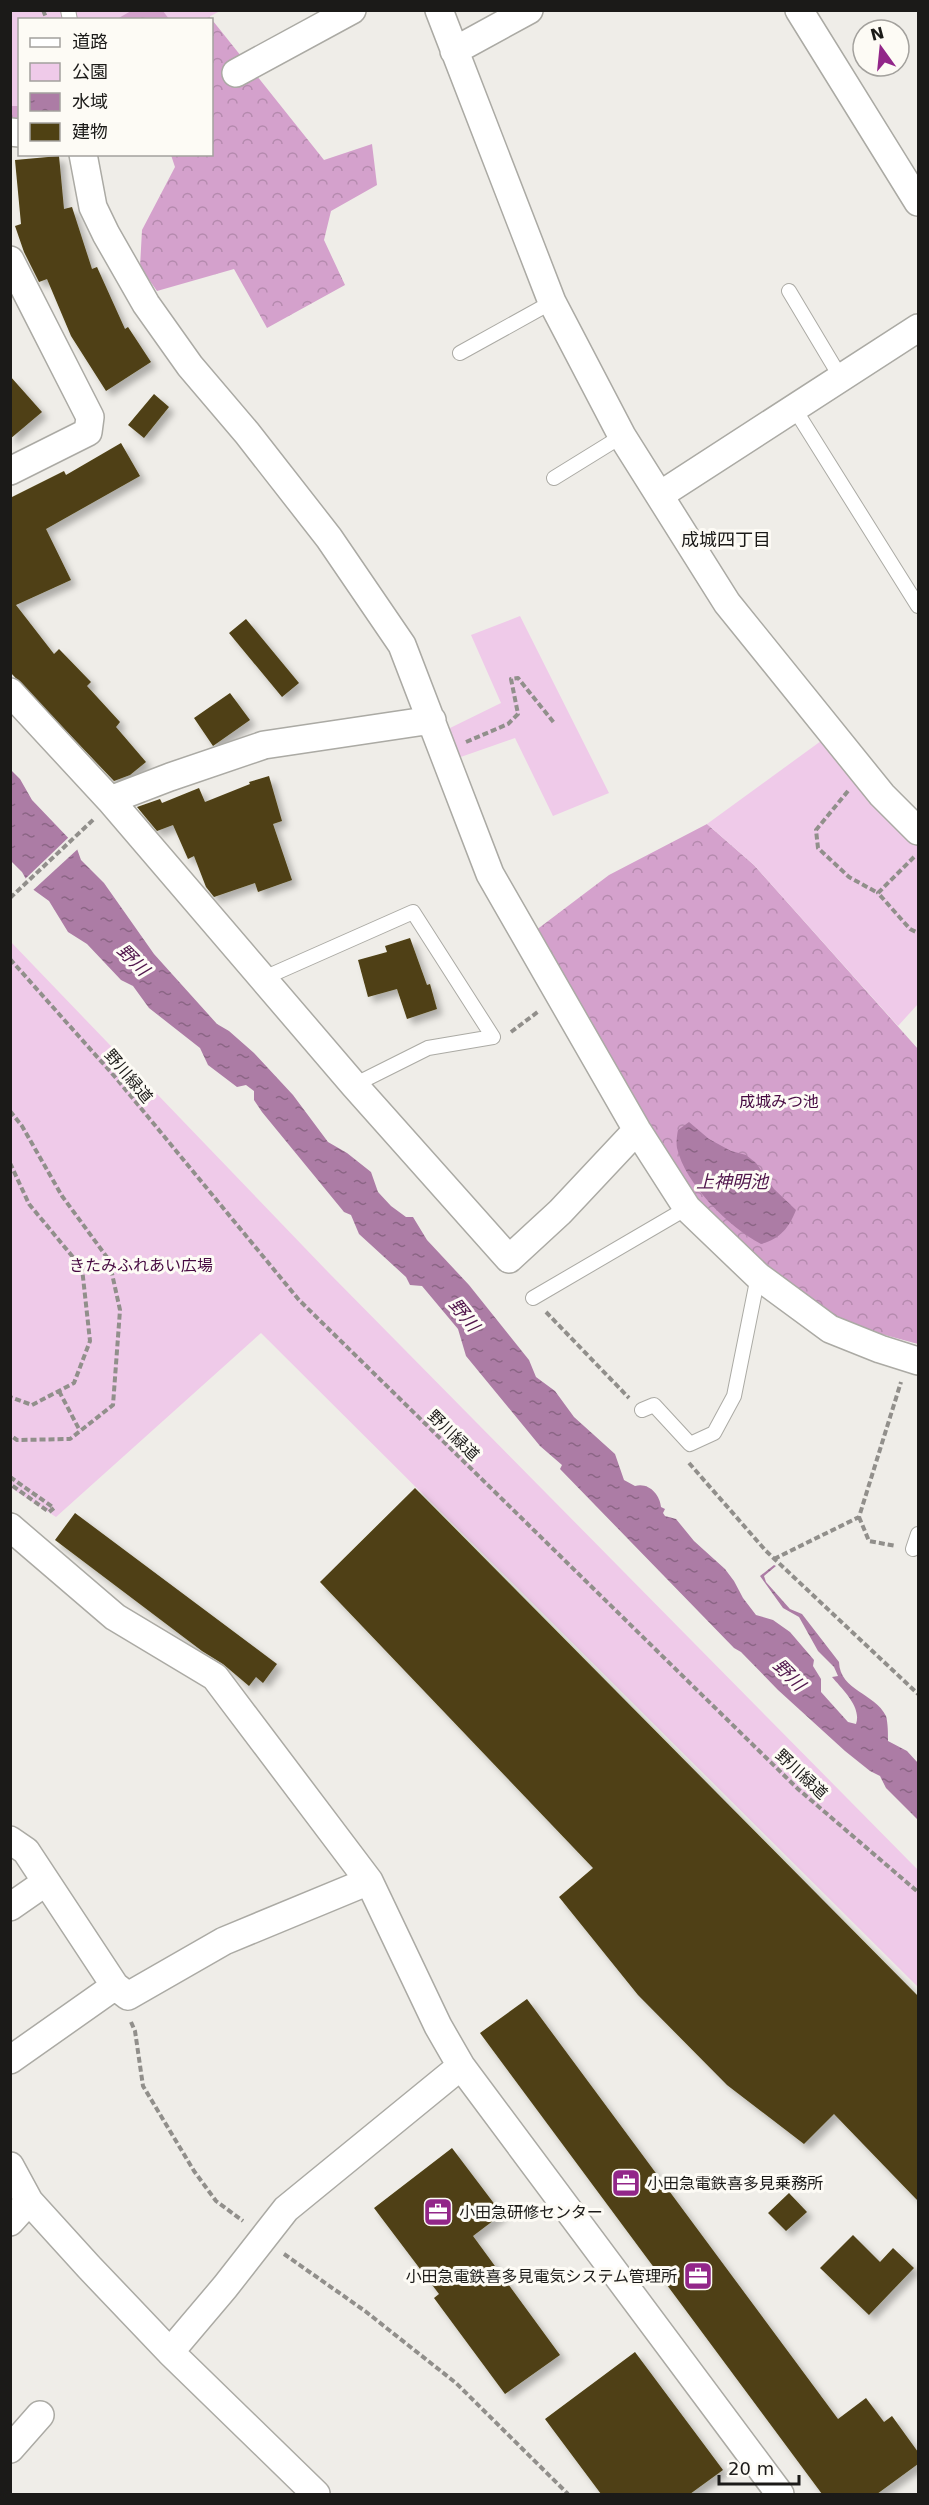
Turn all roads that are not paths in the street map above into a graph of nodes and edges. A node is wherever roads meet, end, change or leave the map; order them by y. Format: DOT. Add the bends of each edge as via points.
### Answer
graph roads {
  1 [pos="352,10"];
  2 [pos="439,10"];
  3 [pos="529,10"];
  4 [pos="799,10"];
  5 [pos="454,51"];
  6 [pos="236,73"];
  7 [pos="83,156"];
  8 [pos="918,202"];
  9 [pos="10,260"];
  10 [pos="789,291"];
  11 [pos="552,302"];
  12 [pos="918,328"];
  13 [pos="460,352"];
  14 [pos="841,378"];
  15 [pos="794,408"];
  16 [pos="622,436"];
  17 [pos="10,471"];
  18 [pos="554,478"];
  19 [pos="660,495"];
  20 [pos="918,606"];
  21 [pos="10,692"];
  22 [pos="432,720"];
  23 [pos="110,800"];
  24 [pos="918,831"];
  25 [pos="264,978"];
  26 [pos="354,1085"];
  27 [pos="637,1130"];
  28 [pos="687,1208"];
  29 [pos="758,1276"];
  30 [pos="533,1298"];
  31 [pos="914,1359"];
  32 [pos="642,1410"];
  33 [pos="10,1527"];
  34 [pos="918,1534"];
  35 [pos="914,1549"];
  36 [pos="10,1840"];
  37 [pos="369,1881"];
  38 [pos="46,1882"];
  39 [pos="10,1907"];
  40 [pos="121,1991"];
  41 [pos="10,2060"];
  42 [pos="461,2066"];
  43 [pos="10,2166"];
  44 [pos="29,2201"];
  45 [pos="10,2222"];
  46 [pos="170,2352"];
  47 [pos="40,2415"];
  48 [pos="10,2449"];
  49 [pos="316,2494"];
  50 [pos="780,2494"];
  1 -- 6 [label="street"];
  2 -- 5 [label="street"];
  3 -- 5 [label="street"];
  4 -- 8 [label="street"];
  5 -- 11 [label="street"];
  7 -- 22 [label="street" via="93,207 146,304 190,366 329,538 389,625 402,645"];
  9 -- 17 [label="street" via="90,417 88,432"];
  10 -- 14 [label="lane"];
  11 -- 13 [label="lane"];
  11 -- 16 [label="street"];
  12 -- 14 [label="street"];
  14 -- 15 [label="street"];
  15 -- 19 [label="street"];
  15 -- 20 [label="lane"];
  16 -- 18 [label="lane"];
  16 -- 19 [label="street"];
  19 -- 24 [label="street" via="727,603 882,795"];
  21 -- 23 [label="street"];
  22 -- 23 [label="street" via="264,745"];
  22 -- 27 [label="street" via="490,874"];
  23 -- 25 [label="street"];
  25 -- 26 [label="street"];
  25 -- 26 [label="lane" via="413,912 493,1036 428,1048"];
  26 -- 27 [label="street" via="509,1259 560,1212"];
  27 -- 28 [label="street"];
  28 -- 29 [label="street"];
  28 -- 30 [label="lane"];
  29 -- 31 [label="street" via="831,1329"];
  29 -- 32 [label="lane" via="734,1396 714,1432 690,1444 654,1406"];
  33 -- 37 [label="street" via="115,1617 214,1677"];
  34 -- 35 [label="lane"];
  36 -- 38 [label="street" via="26,1851"];
  37 -- 40 [label="street" via="224,1941"];
  37 -- 42 [label="street"];
  38 -- 39 [label="street"];
  38 -- 40 [label="street"];
  40 -- 41 [label="street"];
  42 -- 46 [label="street" via="286,2209"];
  42 -- 50 [label="street"];
  43 -- 44 [label="street"];
  44 -- 45 [label="street"];
  44 -- 46 [label="street"];
  46 -- 49 [label="street"];
  47 -- 48 [label="street"];
}
